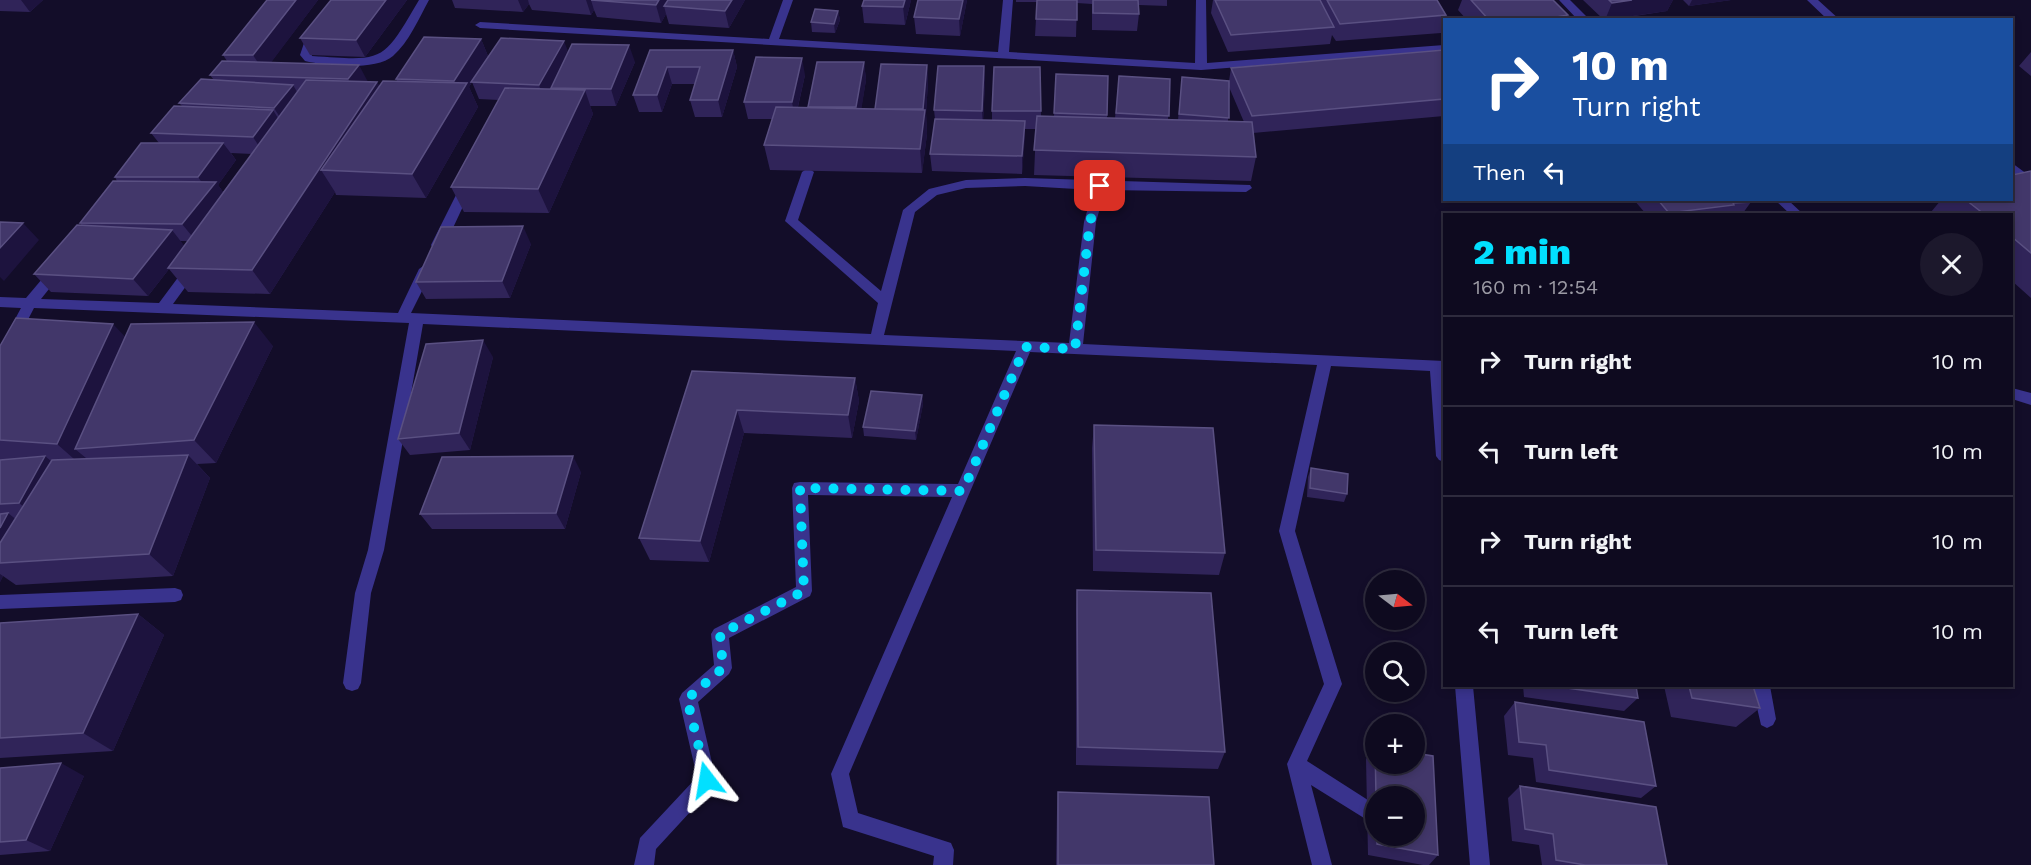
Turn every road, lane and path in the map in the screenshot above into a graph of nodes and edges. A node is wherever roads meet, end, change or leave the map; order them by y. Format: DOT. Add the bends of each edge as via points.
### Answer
graph roads {
  1 [pos="337,0"];
  2 [pos="424,0"];
  3 [pos="788,0"];
  4 [pos="1008,0"];
  5 [pos="1201,0"];
  6 [pos="1564,0"];
  7 [pos="1812,0"];
  8 [pos="1583,18"];
  9 [pos="1833,18"];
  10 [pos="480,25"];
  11 [pos="773,42"];
  12 [pos="1443,48"];
  13 [pos="1003,54"];
  14 [pos="1201,67"];
  15 [pos="2013,168"];
  16 [pos="474,172"];
  17 [pos="808,172"];
  18 [pos="2031,184"];
  19 [pos="1100,186"];
  20 [pos="1246,188"];
  21 [pos="1782,201"];
  22 [pos="1796,213"];
  23 [pos="68,257"];
  24 [pos="198,261"];
  25 [pos="0,302"];
  26 [pos="885,302"];
  27 [pos="30,303"];
  28 [pos="164,308"];
  29 [pos="409,318"];
  30 [pos="876,341"];
  31 [pos="1025,347"];
  32 [pos="1075,349"];
  33 [pos="0,360"];
  34 [pos="1325,360"];
  35 [pos="1441,366"];
  36 [pos="2013,394"];
  37 [pos="2031,399"];
  38 [pos="1443,426"];
  39 [pos="963,491"];
  40 [pos="175,596"];
  41 [pos="0,602"];
  42 [pos="352,683"];
  43 [pos="1464,687"];
  44 [pos="1761,687"];
  45 [pos="1767,719"];
  46 [pos="1296,764"];
  47 [pos="1364,810"];
  48 [pos="644,865"];
  49 [pos="943,865"];
  50 [pos="1322,865"];
  51 [pos="1480,865"];
  1 -- 2 [label="street" via="304,51 309,59 378,60 389,55"];
  3 -- 11 [label="street"];
  4 -- 13 [label="street"];
  5 -- 14 [label="street"];
  6 -- 8 [label="street"];
  7 -- 9 [label="street"];
  10 -- 11 [label="street"];
  11 -- 13 [label="street"];
  12 -- 14 [label="street"];
  13 -- 14 [label="street"];
  15 -- 18 [label="street"];
  16 -- 29 [label="street"];
  17 -- 26 [label="street" via="791,220"];
  19 -- 20 [label="street"];
  19 -- 26 [label="street" via="966,184 933,192 909,210"];
  19 -- 32 [label="street" via="1090,222"];
  21 -- 22 [label="street"];
  23 -- 27 [label="street"];
  24 -- 28 [label="street"];
  25 -- 27 [label="street"];
  26 -- 30 [label="street"];
  27 -- 28 [label="street"];
  27 -- 33 [label="street"];
  28 -- 29 [label="street"];
  29 -- 30 [label="street"];
  29 -- 42 [label="street" via="376,550 363,593"];
  30 -- 31 [label="street"];
  31 -- 32 [label="street"];
  31 -- 39 [label="street"];
  32 -- 34 [label="street"];
  34 -- 35 [label="street"];
  34 -- 46 [label="street" via="1287,531 1333,684"];
  35 -- 38 [label="street"];
  36 -- 37 [label="street"];
  39 -- 48 [label="street" via="800,488 804,591 720,634 723,668 687,699 707,780 647,845"];
  39 -- 49 [label="street" via="840,774 850,820 944,850"];
  40 -- 41 [label="street"];
  43 -- 51 [label="street"];
  44 -- 45 [label="street"];
  46 -- 47 [label="street"];
  46 -- 50 [label="street"];
}
